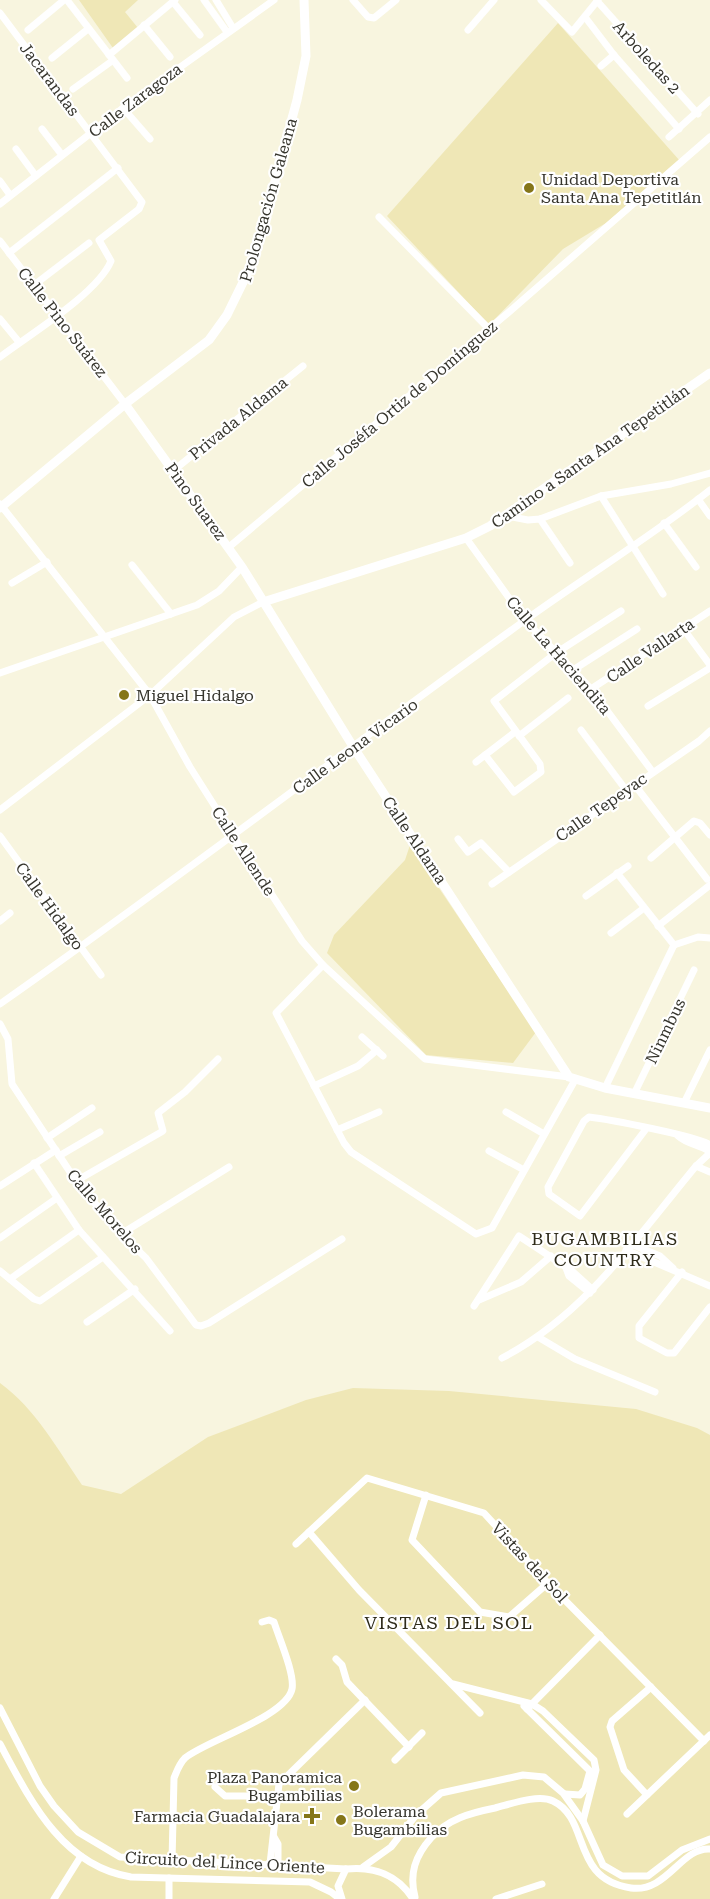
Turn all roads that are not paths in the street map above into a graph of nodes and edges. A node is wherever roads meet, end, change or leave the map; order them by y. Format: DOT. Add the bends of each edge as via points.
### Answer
graph roads {
  1 [pos="65,0"];
  2 [pos="204,0"];
  3 [pos="216,0"];
  4 [pos="274,0"];
  5 [pos="304,0"];
  6 [pos="353,0"];
  7 [pos="396,0"];
  8 [pos="494,0"];
  9 [pos="541,0"];
  10 [pos="597,0"];
  11 [pos="174,1"];
  12 [pos="265,3"];
  13 [pos="0,13"];
  14 [pos="585,17"];
  15 [pos="144,25"];
  16 [pos="88,29"];
  17 [pos="28,30"];
  18 [pos="230,30"];
  19 [pos="468,30"];
  20 [pos="200,36"];
  21 [pos="614,55"];
  22 [pos="170,57"];
  23 [pos="52,58"];
  24 [pos="111,58"];
  25 [pos="601,66"];
  26 [pos="127,78"];
  27 [pos="73,90"];
  28 [pos="710,100"];
  29 [pos="123,108"];
  30 [pos="698,114"];
  31 [pos="42,129"];
  32 [pos="679,129"];
  33 [pos="91,133"];
  34 [pos="669,137"];
  35 [pos="710,137"];
  36 [pos="150,138"];
  37 [pos="16,148"];
  38 [pos="62,155"];
  39 [pos="118,168"];
  40 [pos="36,176"];
  41 [pos="0,181"];
  42 [pos="10,195"];
  43 [pos="0,204"];
  44 [pos="379,217"];
  45 [pos="0,241"];
  46 [pos="89,243"];
  47 [pos="9,253"];
  48 [pos="34,285"];
  49 [pos="58,315"];
  50 [pos="0,319"];
  51 [pos="489,329"];
  52 [pos="19,342"];
  53 [pos="0,357"];
  54 [pos="303,366"];
  55 [pos="710,373"];
  56 [pos="125,404"];
  57 [pos="174,470"];
  58 [pos="710,473"];
  59 [pos="710,490"];
  60 [pos="601,496"];
  61 [pos="698,499"];
  62 [pos="1,506"];
  63 [pos="507,516"];
  64 [pos="710,516"];
  65 [pos="540,519"];
  66 [pos="664,523"];
  67 [pos="466,538"];
  68 [pos="229,547"];
  69 [pos="632,547"];
  70 [pos="47,562"];
  71 [pos="570,562"];
  72 [pos="132,565"];
  73 [pos="242,567"];
  74 [pos="696,567"];
  75 [pos="12,583"];
  76 [pos="663,594"];
  77 [pos="263,602"];
  78 [pos="621,611"];
  79 [pos="710,611"];
  80 [pos="171,614"];
  81 [pos="525,620"];
  82 [pos="682,627"];
  83 [pos="637,629"];
  84 [pos="107,638"];
  85 [pos="556,653"];
  86 [pos="710,666"];
  87 [pos="573,670"];
  88 [pos="0,673"];
  89 [pos="591,689"];
  90 [pos="150,695"];
  91 [pos="568,698"];
  92 [pos="648,706"];
  93 [pos="581,730"];
  94 [pos="710,731"];
  95 [pos="517,734"];
  96 [pos="354,748"];
  97 [pos="485,755"];
  98 [pos="476,762"];
  99 [pos="652,771"];
  100 [pos="634,784"];
  101 [pos="626,790"];
  102 [pos="0,810"];
  103 [pos="232,835"];
  104 [pos="710,835"];
  105 [pos="0,836"];
  106 [pos="675,838"];
  107 [pos="458,839"];
  108 [pos="651,858"];
  109 [pos="628,866"];
  110 [pos="509,873"];
  111 [pos="617,873"];
  112 [pos="708,882"];
  113 [pos="492,884"];
  114 [pos="586,896"];
  115 [pos="644,908"];
  116 [pos="10,913"];
  117 [pos="0,921"];
  118 [pos="658,926"];
  119 [pos="611,933"];
  120 [pos="710,938"];
  121 [pos="674,945"];
  122 [pos="80,948"];
  123 [pos="323,965"];
  124 [pos="694,970"];
  125 [pos="101,975"];
  126 [pos="0,1004"];
  127 [pos="0,1024"];
  128 [pos="362,1037"];
  129 [pos="710,1050"];
  130 [pos="218,1059"];
  131 [pos="572,1078"];
  132 [pos="314,1086"];
  133 [pos="605,1088"];
  134 [pos="635,1092"];
  135 [pos="684,1103"];
  136 [pos="92,1108"];
  137 [pos="710,1108"];
  138 [pos="379,1112"];
  139 [pos="506,1112"];
  140 [pos="646,1129"];
  141 [pos="337,1130"];
  142 [pos="100,1132"];
  143 [pos="544,1134"];
  144 [pos="678,1136"];
  145 [pos="48,1137"];
  146 [pos="710,1146"];
  147 [pos="489,1151"];
  148 [pos="710,1152"];
  149 [pos="58,1153"];
  150 [pos="34,1163"];
  151 [pos="698,1163"];
  152 [pos="710,1164"];
  153 [pos="229,1167"];
  154 [pos="524,1170"];
  155 [pos="710,1172"];
  156 [pos="76,1180"];
  157 [pos="0,1186"];
  158 [pos="57,1198"];
  159 [pos="79,1230"];
  160 [pos="121,1234"];
  161 [pos="0,1238"];
  162 [pos="342,1239"];
  163 [pos="629,1247"];
  164 [pos="551,1256"];
  165 [pos="103,1257"];
  166 [pos="0,1271"];
  167 [pos="682,1272"];
  168 [pos="10,1280"];
  169 [pos="710,1286"];
  170 [pos="135,1289"];
  171 [pos="591,1292"];
  172 [pos="710,1307"];
  173 [pos="87,1322"];
  174 [pos="170,1331"];
  175 [pos="538,1337"];
  176 [pos="502,1358"];
  177 [pos="655,1392"];
  178 [pos="426,1495"];
  179 [pos="309,1532"];
  180 [pos="296,1544"];
  181 [pos="548,1583"];
  182 [pos="262,1622"];
  183 [pos="600,1635"];
  184 [pos="336,1659"];
  185 [pos="451,1683"];
  186 [pos="651,1687"];
  187 [pos="364,1700"];
  188 [pos="530,1706"];
  189 [pos="0,1708"];
  190 [pos="480,1713"];
  191 [pos="422,1733"];
  192 [pos="710,1735"];
  193 [pos="704,1741"];
  194 [pos="0,1744"];
  195 [pos="409,1747"];
  196 [pos="587,1753"];
  197 [pos="395,1760"];
  198 [pos="580,1760"];
  199 [pos="593,1770"];
  200 [pos="215,1787"];
  201 [pos="563,1793"];
  202 [pos="647,1795"];
  203 [pos="277,1796"];
  204 [pos="54,1806"];
  205 [pos="627,1814"];
  206 [pos="41,1815"];
  207 [pos="583,1821"];
  208 [pos="274,1837"];
  209 [pos="710,1839"];
  210 [pos="710,1849"];
  211 [pos="81,1856"];
  212 [pos="172,1861"];
  213 [pos="270,1864"];
  214 [pos="278,1865"];
  215 [pos="363,1867"];
  216 [pos="346,1869"];
  217 [pos="169,1878"];
  218 [pos="542,1884"];
  219 [pos="54,1899"];
  220 [pos="169,1899"];
  221 [pos="341,1899"];
  222 [pos="414,1899"];
  223 [pos="496,1899"];
  1 -- 16 [label="street"];
  1 -- 17 [label="street"];
  2 -- 18 [label="street"];
  3 -- 18 [label="street"];
  4 -- 12 [label="street, Calle Zaragoza"];
  5 -- 56 [label="street, Prolongación Galeana" via="306,56 297,100 245,282 209,340"];
  6 -- 7 [label="street" via="368,17 374,18"];
  8 -- 19 [label="street"];
  9 -- 14 [label="street" via="572,32"];
  10 -- 14 [label="street, Arboledas 2"];
  10 -- 30 [label="street, Arboledas 2"];
  11 -- 15 [label="street"];
  11 -- 20 [label="street"];
  12 -- 18 [label="street, Calle Zaragoza"];
  13 -- 33 [label="street, Jacarandas"];
  14 -- 21 [label="street, Arboledas 2"];
  15 -- 22 [label="street"];
  15 -- 24 [label="street"];
  16 -- 23 [label="street"];
  16 -- 24 [label="street"];
  18 -- 29 [label="street, Calle Zaragoza"];
  21 -- 25 [label="street"];
  21 -- 32 [label="street, Arboledas 2"];
  24 -- 26 [label="street"];
  24 -- 27 [label="street"];
  28 -- 30 [label="street"];
  29 -- 33 [label="street, Calle Zaragoza"];
  29 -- 36 [label="street"];
  30 -- 32 [label="street"];
  31 -- 38 [label="street"];
  32 -- 34 [label="street"];
  33 -- 38 [label="street, Calle Zaragoza"];
  33 -- 39 [label="street, Jacarandas"];
  35 -- 51 [label="street, Calle Joséfa Ortiz de Domínguez"];
  37 -- 40 [label="street"];
  38 -- 40 [label="street, Calle Zaragoza"];
  39 -- 47 [label="street"];
  39 -- 49 [label="street, Jacarandas" via="142,202 139,209 99,240 111,264"];
  40 -- 42 [label="street, Calle Zaragoza"];
  41 -- 42 [label="street"];
  42 -- 43 [label="street, Calle Zaragoza"];
  44 -- 51 [label="street"];
  45 -- 47 [label="street, Calle Pino Suárez"];
  46 -- 48 [label="street"];
  47 -- 48 [label="street, Calle Pino Suárez"];
  48 -- 49 [label="street, Calle Pino Suárez"];
  49 -- 52 [label="street"];
  49 -- 56 [label="street, Calle Pino Suárez"];
  50 -- 52 [label="street"];
  51 -- 68 [label="street, Calle Joséfa Ortiz de Domínguez"];
  52 -- 53 [label="street"];
  54 -- 57 [label="street, Privada Aldama"];
  55 -- 63 [label="street, Camino a Santa Ana Tepetitlán"];
  56 -- 57 [label="street, Pino Suarez"];
  56 -- 62 [label="street, Prolongación Galeana"];
  57 -- 68 [label="street, Pino Suarez"];
  58 -- 60 [label="street"];
  59 -- 61 [label="street, Calle Leona Vicario"];
  60 -- 65 [label="street"];
  60 -- 69 [label="street"];
  61 -- 64 [label="street"];
  61 -- 66 [label="street, Calle Leona Vicario"];
  62 -- 70 [label="street, Calle Allende"];
  63 -- 65 [label="street"];
  63 -- 67 [label="street, Camino a Santa Ana Tepetitlán"];
  65 -- 71 [label="street"];
  66 -- 69 [label="street, Calle Leona Vicario"];
  66 -- 74 [label="street"];
  67 -- 77 [label="street, Camino a Santa Ana Tepetitlán"];
  67 -- 81 [label="street, Calle La Haciendita"];
  68 -- 73 [label="street, Pino Suarez"];
  69 -- 76 [label="street"];
  69 -- 81 [label="street, Calle Leona Vicario"];
  70 -- 75 [label="street"];
  70 -- 84 [label="street, Calle Allende"];
  72 -- 80 [label="street"];
  73 -- 77 [label="street, Pino Suarez"];
  73 -- 80 [label="street" via="219,591 197,605"];
  77 -- 90 [label="street" via="234,617"];
  77 -- 96 [label="street, Calle Aldama"];
  78 -- 85 [label="street"];
  79 -- 82 [label="street, Calle Vallarta"];
  80 -- 84 [label="street"];
  81 -- 85 [label="street, Calle La Haciendita"];
  81 -- 96 [label="street, Calle Leona Vicario"];
  82 -- 86 [label="street"];
  82 -- 89 [label="street, Calle Vallarta"];
  83 -- 87 [label="street"];
  84 -- 88 [label="street"];
  84 -- 90 [label="street, Calle Allende"];
  85 -- 87 [label="street, Calle La Haciendita"];
  85 -- 95 [label="street" via="493,703"];
  86 -- 92 [label="street"];
  87 -- 89 [label="street, Calle La Haciendita"];
  89 -- 99 [label="street, Calle La Haciendita"];
  90 -- 102 [label="street"];
  90 -- 103 [label="street, Calle Allende"];
  91 -- 95 [label="street"];
  93 -- 101 [label="street"];
  94 -- 99 [label="street, Calle Tepeyac"];
  95 -- 97 [label="street"];
  95 -- 97 [label="street" via="542,770 514,792"];
  96 -- 103 [label="street, Calle Leona Vicario"];
  96 -- 131 [label="street, Calle Aldama"];
  97 -- 98 [label="street"];
  99 -- 100 [label="street, Calle Tepeyac"];
  100 -- 101 [label="street, Calle Tepeyac"];
  100 -- 106 [label="street"];
  101 -- 110 [label="street, Calle Tepeyac"];
  103 -- 122 [label="street, Calle Leona Vicario"];
  103 -- 123 [label="street, Calle Allende" via="302,941"];
  104 -- 106 [label="street" via="696,821"];
  105 -- 122 [label="street, Calle Hidalgo"];
  106 -- 108 [label="street"];
  106 -- 112 [label="street"];
  107 -- 110 [label="street" via="468,852 481,843"];
  109 -- 111 [label="street"];
  110 -- 113 [label="street, Calle Tepeyac"];
  111 -- 114 [label="street"];
  111 -- 115 [label="street"];
  112 -- 118 [label="street"];
  115 -- 118 [label="street"];
  115 -- 119 [label="street"];
  116 -- 117 [label="street"];
  118 -- 121 [label="street"];
  120 -- 121 [label="street" via="698,937"];
  121 -- 133 [label="street"];
  122 -- 125 [label="street, Calle Hidalgo"];
  122 -- 126 [label="street, Calle Leona Vicario"];
  123 -- 131 [label="street, Calle Allende" via="426,1059"];
  123 -- 132 [label="street" via="276,1013"];
  124 -- 134 [label="street, Ninmbus"];
  127 -- 145 [label="street, Calle Morelos" via="8,1043 11,1081"];
  128 -- 132 [label="street" via="380,1053"];
  129 -- 135 [label="street"];
  130 -- 156 [label="street" via="158,1113 163,1131"];
  131 -- 133 [label="street"];
  131 -- 143 [label="street"];
  132 -- 141 [label="street"];
  133 -- 134 [label="street"];
  134 -- 135 [label="street"];
  135 -- 137 [label="street"];
  136 -- 145 [label="street"];
  138 -- 141 [label="street"];
  139 -- 143 [label="street"];
  140 -- 140 [label="street" via="587,1118 548,1193 580,1216"];
  140 -- 144 [label="street"];
  141 -- 154 [label="street" via="351,1152 476,1233 492,1228"];
  142 -- 149 [label="street"];
  143 -- 154 [label="street"];
  144 -- 146 [label="street" via="705,1140"];
  144 -- 148 [label="street" via="687,1144"];
  145 -- 149 [label="street, Calle Morelos"];
  147 -- 154 [label="street"];
  148 -- 151 [label="street"];
  149 -- 150 [label="street"];
  149 -- 156 [label="street, Calle Morelos"];
  150 -- 157 [label="street"];
  150 -- 158 [label="street"];
  151 -- 152 [label="street"];
  151 -- 155 [label="street"];
  151 -- 163 [label="street"];
  153 -- 160 [label="street"];
  156 -- 160 [label="street, Calle Morelos"];
  158 -- 159 [label="street"];
  158 -- 161 [label="street"];
  159 -- 165 [label="street"];
  159 -- 168 [label="street"];
  160 -- 162 [label="street, Calle Morelos" via="146,1258 199,1326"];
  163 -- 167 [label="street" via="657,1264"];
  163 -- 171 [label="street"];
  164 -- 164 [label="street" via="518,1236 476,1303 521,1282"];
  164 -- 171 [label="street"];
  165 -- 168 [label="street" via="40,1301"];
  165 -- 170 [label="street"];
  166 -- 168 [label="street"];
  167 -- 169 [label="street"];
  167 -- 172 [label="street" via="639,1326 639,1338 674,1353"];
  170 -- 173 [label="street"];
  170 -- 174 [label="street"];
  171 -- 175 [label="street"];
  175 -- 176 [label="street"];
  175 -- 177 [label="street" via="575,1359"];
  178 -- 179 [label="street, Vistas del Sol" via="368,1479"];
  178 -- 181 [label="street, Vistas del Sol" via="484,1513"];
  178 -- 181 [label="street" via="412,1540 480,1612 509,1617"];
  179 -- 180 [label="street, Vistas del Sol"];
  179 -- 185 [label="street" via="359,1590"];
  181 -- 183 [label="street, Vistas del Sol"];
  182 -- 212 [label="street" via="274,1622 291,1677 290,1693 239,1732 191,1754 179,1766 174,1778"];
  183 -- 186 [label="street, Vistas del Sol"];
  183 -- 188 [label="street"];
  184 -- 187 [label="street" via="347,1682"];
  185 -- 188 [label="street"];
  185 -- 190 [label="street"];
  186 -- 193 [label="street, Vistas del Sol"];
  186 -- 202 [label="street" via="610,1727 624,1770"];
  187 -- 195 [label="street"];
  187 -- 203 [label="street" via="284,1777"];
  188 -- 196 [label="street" via="543,1711"];
  188 -- 198 [label="street"];
  189 -- 204 [label="street, Circuito del Lince Oriente"];
  191 -- 195 [label="street"];
  192 -- 193 [label="street"];
  193 -- 202 [label="street"];
  194 -- 206 [label="street, Circuito del Lince Oriente"];
  195 -- 197 [label="street"];
  196 -- 198 [label="street"];
  196 -- 199 [label="street" via="595,1762"];
  198 -- 199 [label="street"];
  199 -- 201 [label="street" via="580,1795"];
  199 -- 207 [label="street"];
  200 -- 203 [label="street" via="225,1796"];
  201 -- 207 [label="street"];
  201 -- 215 [label="street" via="544,1778 523,1775 441,1793 416,1815 391,1846"];
  202 -- 205 [label="street"];
  203 -- 208 [label="street"];
  204 -- 206 [label="street"];
  204 -- 212 [label="street, Circuito del Lince Oriente" via="78,1832 120,1857"];
  206 -- 211 [label="street, Circuito del Lince Oriente"];
  207 -- 209 [label="street" via="603,1865 631,1878 648,1876 682,1850"];
  208 -- 213 [label="street"];
  208 -- 214 [label="street"];
  210 -- 222 [label="street" via="694,1854 649,1887 622,1886 593,1869 561,1807 553,1801 530,1800 461,1816 436,1832 420,1852 412,1872"];
  211 -- 217 [label="street, Circuito del Lince Oriente" via="116,1874"];
  211 -- 219 [label="street"];
  212 -- 213 [label="street, Circuito del Lince Oriente"];
  213 -- 214 [label="street, Circuito del Lince Oriente"];
  214 -- 216 [label="street, Circuito del Lince Oriente"];
  215 -- 216 [label="street, Circuito del Lince Oriente"];
  215 -- 222 [label="street" via="389,1875"];
  216 -- 221 [label="street" via="339,1886"];
  217 -- 220 [label="street"];
  217 -- 221 [label="street, Circuito del Lince Oriente" via="310,1882"];
  218 -- 223 [label="street"];
}
